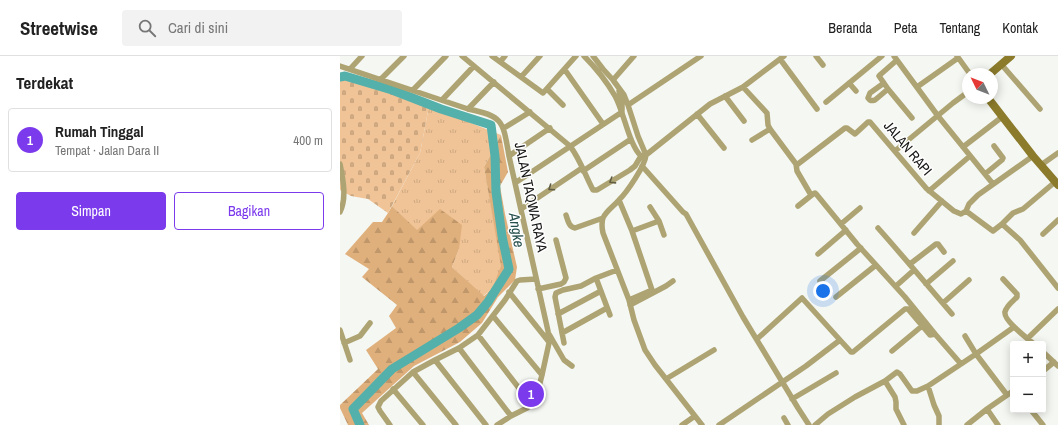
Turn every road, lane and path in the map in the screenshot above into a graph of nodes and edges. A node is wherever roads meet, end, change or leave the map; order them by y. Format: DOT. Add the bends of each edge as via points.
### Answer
graph roads {
  1 [pos="362,56"];
  2 [pos="404,56"];
  3 [pos="446,56"];
  4 [pos="462,56"];
  5 [pos="492,56"];
  6 [pos="505,56"];
  7 [pos="540,56"];
  8 [pos="576,56"];
  9 [pos="584,56"];
  10 [pos="594,56"];
  11 [pos="634,56"];
  12 [pos="701,56"];
  13 [pos="816,56"];
  14 [pos="882,56"];
  15 [pos="1009,56"];
  16 [pos="782,57"];
  17 [pos="957,57"];
  18 [pos="896,58"];
  19 [pos="500,62"];
  20 [pos="1001,64"];
  21 [pos="822,65"];
  22 [pos="340,66"];
  23 [pos="474,66"];
  24 [pos="965,68"];
  25 [pos="997,68"];
  26 [pos="350,69"];
  27 [pos="564,70"];
  28 [pos="521,78"];
  29 [pos="381,79"];
  30 [pos="613,80"];
  31 [pos="494,82"];
  32 [pos="849,83"];
  33 [pos="884,83"];
  34 [pos="743,87"];
  35 [pos="917,87"];
  36 [pos="547,89"];
  37 [pos="888,89"];
  38 [pos="413,90"];
  39 [pos="856,92"];
  40 [pos="725,96"];
  41 [pos="962,96"];
  42 [pos="442,100"];
  43 [pos="826,102"];
  44 [pos="992,104"];
  45 [pos="563,105"];
  46 [pos="628,105"];
  47 [pos="468,109"];
  48 [pos="817,109"];
  49 [pos="1040,109"];
  50 [pos="530,112"];
  51 [pos="622,112"];
  52 [pos="697,114"];
  53 [pos="938,116"];
  54 [pos="1002,117"];
  55 [pos="912,118"];
  56 [pos="744,121"];
  57 [pos="603,124"];
  58 [pos="504,128"];
  59 [pos="550,128"];
  60 [pos="770,129"];
  61 [pos="631,139"];
  62 [pos="752,140"];
  63 [pos="570,146"];
  64 [pos="994,146"];
  65 [pos="963,147"];
  66 [pos="724,148"];
  67 [pos="895,150"];
  68 [pos="1058,153"];
  69 [pos="509,156"];
  70 [pos="643,156"];
  71 [pos="970,156"];
  72 [pos="1033,156"];
  73 [pos="340,164"];
  74 [pos="796,164"];
  75 [pos="1041,165"];
  76 [pos="642,166"];
  77 [pos="582,169"];
  78 [pos="985,174"];
  79 [pos="515,183"];
  80 [pos="993,184"];
  81 [pos="1057,184"];
  82 [pos="929,191"];
  83 [pos="811,195"];
  84 [pos="619,200"];
  85 [pos="942,201"];
  86 [pos="798,206"];
  87 [pos="650,207"];
  88 [pos="860,208"];
  89 [pos="521,209"];
  90 [pos="966,211"];
  91 [pos="340,212"];
  92 [pos="566,215"];
  93 [pos="603,218"];
  94 [pos="1058,220"];
  95 [pos="659,221"];
  96 [pos="841,224"];
  97 [pos="1002,224"];
  98 [pos="878,228"];
  99 [pos="846,230"];
  100 [pos="632,231"];
  101 [pos="914,233"];
  102 [pos="1043,234"];
  103 [pos="664,235"];
  104 [pos="556,240"];
  105 [pos="861,248"];
  106 [pos="944,252"];
  107 [pos="818,254"];
  108 [pos="953,261"];
  109 [pos="910,264"];
  110 [pos="876,265"];
  111 [pos="617,270"];
  112 [pos="914,270"];
  113 [pos="596,278"];
  114 [pos="1003,278"];
  115 [pos="536,279"];
  116 [pos="969,280"];
  117 [pos="673,281"];
  118 [pos="820,281"];
  119 [pos="926,284"];
  120 [pos="896,286"];
  121 [pos="1058,288"];
  122 [pos="538,289"];
  123 [pos="601,291"];
  124 [pos="509,292"];
  125 [pos="836,297"];
  126 [pos="629,302"];
  127 [pos="943,303"];
  128 [pos="608,308"];
  129 [pos="1058,309"];
  130 [pos="558,314"];
  131 [pos="952,314"];
  132 [pos="610,315"];
  133 [pos="493,316"];
  134 [pos="370,323"];
  135 [pos="922,326"];
  136 [pos="1014,327"];
  137 [pos="340,330"];
  138 [pos="548,332"];
  139 [pos="562,333"];
  140 [pos="478,334"];
  141 [pos="935,334"];
  142 [pos="965,336"];
  143 [pos="1028,338"];
  144 [pos="757,339"];
  145 [pos="840,340"];
  146 [pos="1031,341"];
  147 [pos="344,343"];
  148 [pos="549,343"];
  149 [pos="564,343"];
  150 [pos="459,348"];
  151 [pos="714,350"];
  152 [pos="892,351"];
  153 [pos="976,354"];
  154 [pos="1046,355"];
  155 [pos="350,360"];
  156 [pos="435,360"];
  157 [pos="961,364"];
  158 [pos="1056,364"];
  159 [pos="572,366"];
  160 [pos="1046,369"];
  161 [pos="413,372"];
  162 [pos="836,373"];
  163 [pos="542,375"];
  164 [pos="666,379"];
  165 [pos="782,381"];
  166 [pos="885,381"];
  167 [pos="928,386"];
  168 [pos="393,389"];
  169 [pos="1010,393"];
  170 [pos="1007,395"];
  171 [pos="792,399"];
  172 [pos="532,405"];
  173 [pos="987,409"];
  174 [pos="1033,413"];
  175 [pos="511,416"];
  176 [pos="695,416"];
  177 [pos="784,418"];
  178 [pos="390,425"];
  179 [pos="423,425"];
  180 [pos="456,425"];
  181 [pos="486,425"];
  182 [pos="497,425"];
  183 [pos="682,425"];
  184 [pos="702,425"];
  185 [pos="719,425"];
  186 [pos="788,425"];
  187 [pos="809,425"];
  188 [pos="817,425"];
  189 [pos="904,425"];
  190 [pos="939,425"];
  191 [pos="967,425"];
  192 [pos="998,425"];
  193 [pos="1043,425"];
  1 -- 26 [label="street"];
  2 -- 29 [label="street"];
  3 -- 38 [label="street"];
  4 -- 23 [label="street"];
  5 -- 19 [label="street"];
  6 -- 19 [label="street"];
  7 -- 28 [label="street"];
  8 -- 27 [label="street"];
  9 -- 51 [label="street" via="615,96"];
  10 -- 30 [label="street"];
  11 -- 30 [label="street"];
  12 -- 46 [label="street"];
  13 -- 21 [label="street"];
  14 -- 32 [label="street"];
  15 -- 20 [label="main road"];
  16 -- 34 [label="street"];
  16 -- 48 [label="street"];
  17 -- 24 [label="street"];
  17 -- 35 [label="street"];
  18 -- 33 [label="street" via="879,75"];
  18 -- 35 [label="street"];
  19 -- 28 [label="street"];
  20 -- 25 [label="main road"];
  20 -- 49 [label="street"];
  22 -- 26 [label="street, JALAN TAQWA RAYA"];
  23 -- 31 [label="street"];
  23 -- 42 [label="street"];
  26 -- 29 [label="street, JALAN TAQWA RAYA"];
  27 -- 36 [label="street"];
  27 -- 57 [label="street"];
  28 -- 36 [label="street" via="542,93"];
  29 -- 38 [label="street, JALAN TAQWA RAYA"];
  30 -- 46 [label="street"];
  30 -- 51 [label="street" via="620,93"];
  31 -- 47 [label="street"];
  31 -- 50 [label="street"];
  32 -- 39 [label="street"];
  32 -- 43 [label="street"];
  33 -- 37 [label="street"];
  33 -- 37 [label="street" via="870,93 869,100 875,100"];
  34 -- 40 [label="street"];
  34 -- 60 [label="street" via="767,113"];
  35 -- 53 [label="street"];
  36 -- 45 [label="street"];
  37 -- 55 [label="street"];
  38 -- 42 [label="street, JALAN TAQWA RAYA"];
  40 -- 52 [label="street"];
  40 -- 56 [label="street"];
  41 -- 53 [label="street"];
  42 -- 47 [label="street, JALAN TAQWA RAYA"];
  44 -- 54 [label="main road"];
  46 -- 70 [label="street"];
  47 -- 58 [label="street, JALAN TAQWA RAYA" via="492,115"];
  50 -- 58 [label="street"];
  50 -- 59 [label="street"];
  51 -- 57 [label="street"];
  51 -- 61 [label="street"];
  52 -- 66 [label="street"];
  52 -- 70 [label="street"];
  53 -- 65 [label="street"];
  53 -- 67 [label="street"];
  54 -- 65 [label="street"];
  54 -- 72 [label="main road"];
  57 -- 63 [label="street"];
  58 -- 69 [label="street, JALAN TAQWA RAYA"];
  59 -- 63 [label="street"];
  59 -- 69 [label="street"];
  60 -- 62 [label="street"];
  60 -- 74 [label="street"];
  61 -- 70 [label="street" via="638,154"];
  61 -- 77 [label="street"];
  63 -- 77 [label="street"];
  63 -- 79 [label="street"];
  64 -- 78 [label="street" via="1003,158"];
  65 -- 71 [label="street"];
  67 -- 74 [label="street, JALAN RAPI" via="869,122 855,134 845,128"];
  67 -- 82 [label="street, JALAN RAPI"];
  68 -- 75 [label="street"];
  69 -- 79 [label="street, JALAN TAQWA RAYA"];
  70 -- 76 [label="street" via="646,159"];
  70 -- 77 [label="street, one-way" via="630,170 597,190 592,190"];
  71 -- 78 [label="street"];
  71 -- 82 [label="street"];
  72 -- 75 [label="main road"];
  72 -- 80 [label="street"];
  73 -- 91 [label="street" via="344,184"];
  74 -- 83 [label="street" via="797,171"];
  75 -- 81 [label="main road"];
  76 -- 84 [label="street"];
  76 -- 144 [label="street" via="686,214"];
  77 -- 89 [label="street, one-way"];
  78 -- 80 [label="street"];
  79 -- 89 [label="street, JALAN TAQWA RAYA"];
  80 -- 90 [label="street" via="973,199"];
  81 -- 97 [label="street" via="1023,209 1013,213"];
  82 -- 85 [label="street, JALAN RAPI"];
  83 -- 86 [label="street"];
  83 -- 96 [label="street" via="815,193"];
  84 -- 93 [label="street"];
  84 -- 100 [label="street"];
  85 -- 90 [label="street, JALAN RAPI" via="958,213"];
  85 -- 101 [label="street"];
  87 -- 95 [label="street"];
  88 -- 96 [label="street"];
  89 -- 115 [label="street, JALAN TAQWA RAYA"];
  90 -- 97 [label="street" via="993,231"];
  92 -- 93 [label="street" via="570,226 576,228"];
  93 -- 111 [label="street" via="604,233"];
  94 -- 102 [label="street"];
  95 -- 100 [label="street"];
  95 -- 103 [label="street"];
  96 -- 99 [label="street"];
  97 -- 121 [label="street" via="1020,240"];
  98 -- 109 [label="street"];
  99 -- 105 [label="street"];
  99 -- 107 [label="street"];
  100 -- 126 [label="street" via="652,290"];
  104 -- 122 [label="street" via="566,278 561,284"];
  105 -- 110 [label="street"];
  105 -- 118 [label="street"];
  106 -- 109 [label="street" via="937,243"];
  108 -- 119 [label="street"];
  109 -- 112 [label="street"];
  110 -- 120 [label="street"];
  110 -- 125 [label="street"];
  111 -- 113 [label="street"];
  111 -- 126 [label="street"];
  112 -- 119 [label="street"];
  112 -- 120 [label="street"];
  113 -- 123 [label="street"];
  113 -- 130 [label="street" via="581,286 556,293"];
  114 -- 136 [label="street" via="1018,294 1004,314"];
  115 -- 122 [label="street, JALAN TAQWA RAYA"];
  115 -- 124 [label="street" via="517,281"];
  116 -- 127 [label="street"];
  117 -- 126 [label="street"];
  119 -- 127 [label="street"];
  120 -- 141 [label="street"];
  122 -- 138 [label="street, JALAN TAQWA RAYA"];
  123 -- 128 [label="street"];
  123 -- 130 [label="street"];
  124 -- 133 [label="street"];
  124 -- 148 [label="street"];
  126 -- 164 [label="street" via="645,350"];
  127 -- 131 [label="street"];
  128 -- 132 [label="street"];
  128 -- 139 [label="street"];
  129 -- 143 [label="street"];
  130 -- 139 [label="street"];
  133 -- 140 [label="street"];
  133 -- 163 [label="street"];
  134 -- 147 [label="street" via="360,336"];
  135 -- 141 [label="street" via="930,335"];
  135 -- 145 [label="street" via="906,308 852,352"];
  135 -- 152 [label="street"];
  136 -- 143 [label="street"];
  136 -- 153 [label="street"];
  137 -- 147 [label="street"];
  138 -- 148 [label="street, JALAN TAQWA RAYA"];
  138 -- 159 [label="street" via="564,360"];
  139 -- 149 [label="street"];
  140 -- 150 [label="street"];
  140 -- 172 [label="street"];
  141 -- 157 [label="street"];
  142 -- 153 [label="street"];
  143 -- 146 [label="street"];
  144 -- 145 [label="street" via="802,298"];
  144 -- 165 [label="street"];
  145 -- 165 [label="street"];
  147 -- 155 [label="street"];
  148 -- 163 [label="street, JALAN TAQWA RAYA"];
  150 -- 156 [label="street"];
  150 -- 175 [label="street"];
  151 -- 164 [label="street"];
  153 -- 157 [label="street"];
  153 -- 170 [label="street"];
  154 -- 158 [label="street"];
  156 -- 161 [label="street"];
  156 -- 181 [label="street"];
  157 -- 167 [label="street"];
  158 -- 160 [label="street"];
  161 -- 168 [label="street"];
  161 -- 180 [label="street"];
  162 -- 171 [label="street"];
  163 -- 172 [label="street, JALAN TAQWA RAYA"];
  164 -- 176 [label="street"];
  165 -- 171 [label="street"];
  165 -- 185 [label="street"];
  166 -- 167 [label="street" via="897,372 912,391 917,392"];
  166 -- 188 [label="street" via="855,396 828,414"];
  166 -- 189 [label="street" via="895,397 896,409"];
  167 -- 190 [label="street" via="939,416"];
  168 -- 178 [label="street" via="378,407"];
  168 -- 179 [label="street"];
  169 -- 170 [label="street"];
  170 -- 173 [label="street"];
  171 -- 187 [label="street"];
  172 -- 175 [label="street"];
  173 -- 191 [label="street"];
  173 -- 192 [label="street"];
  174 -- 193 [label="street"];
  175 -- 182 [label="street"];
  176 -- 183 [label="street"];
  176 -- 184 [label="street"];
  177 -- 186 [label="street"];
}
